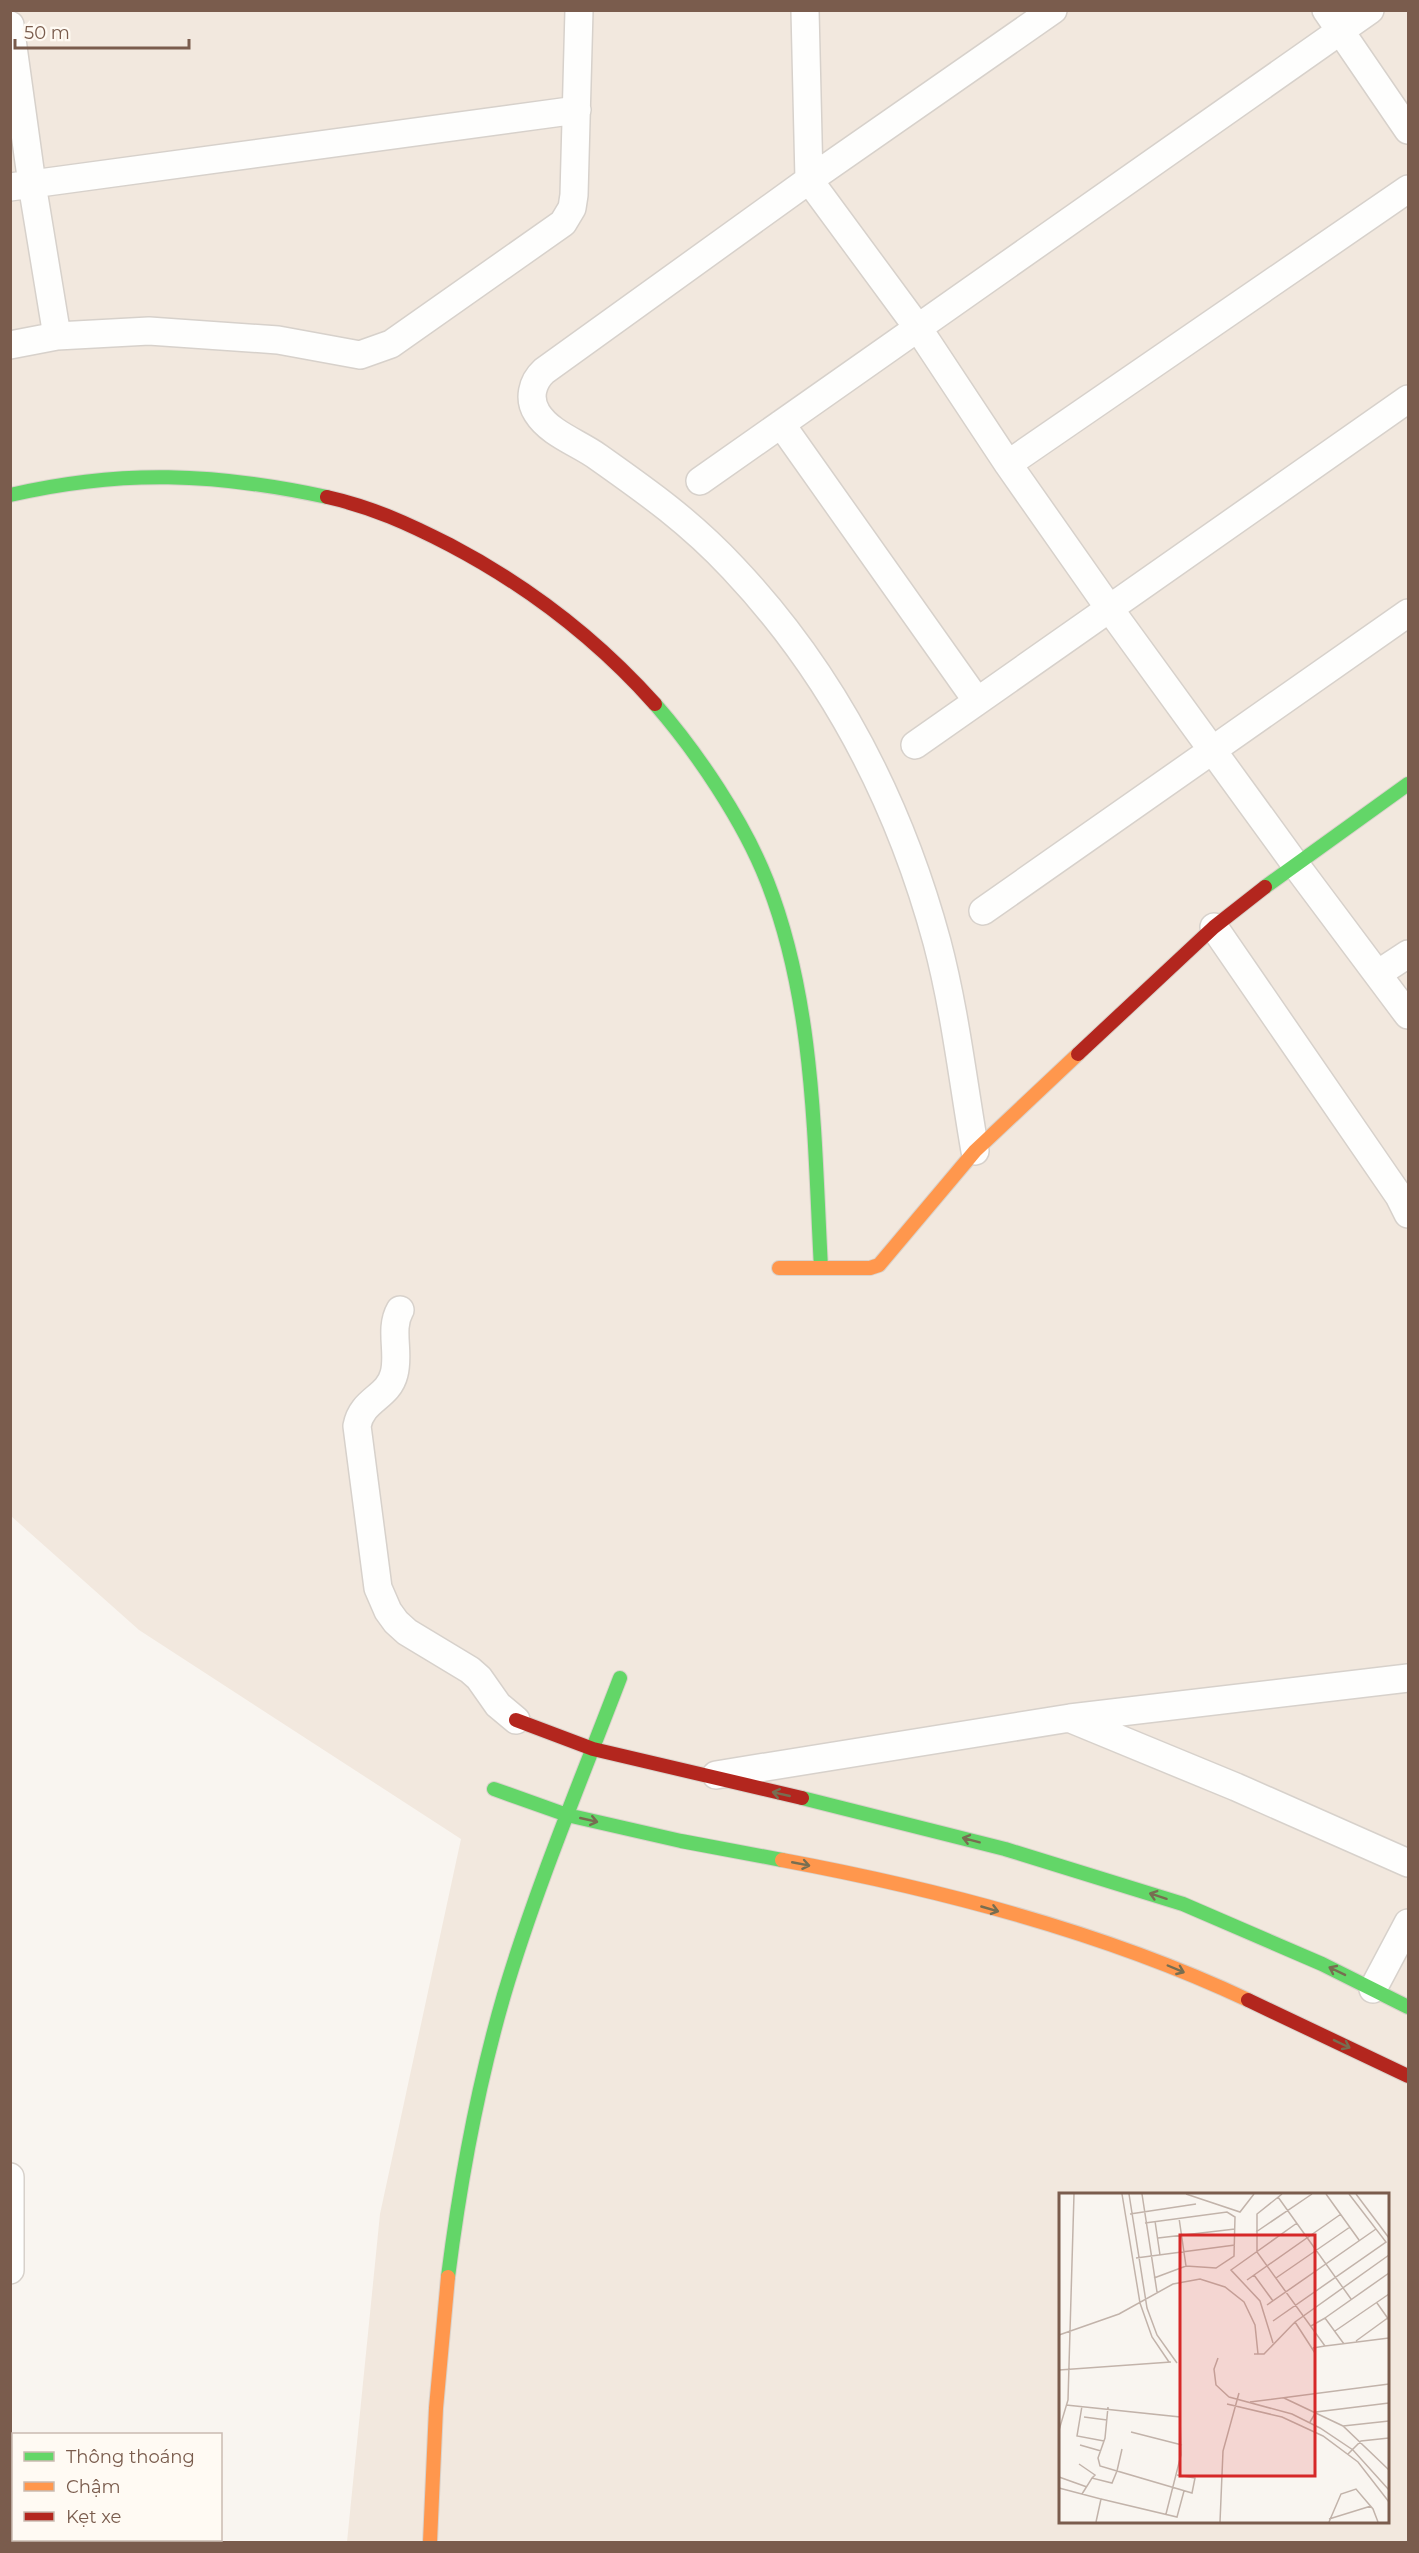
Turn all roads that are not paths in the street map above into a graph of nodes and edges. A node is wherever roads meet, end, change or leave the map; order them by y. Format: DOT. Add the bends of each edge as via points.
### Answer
graph roads {
  1 [pos="579,10"];
  2 [pos="804,10"];
  3 [pos="1053,10"];
  4 [pos="1370,10"];
  5 [pos="1333,21"];
  6 [pos="10,25"];
  7 [pos="577,110"];
  8 [pos="1408,130"];
  9 [pos="809,180"];
  10 [pos="21,186"];
  11 [pos="1408,189"];
  12 [pos="918,328"];
  13 [pos="57,336"];
  14 [pos="10,345"];
  15 [pos="1408,399"];
  16 [pos="781,424"];
  17 [pos="1008,464"];
  18 [pos="700,481"];
  19 [pos="10,495"];
  20 [pos="1109,608"];
  21 [pos="1408,613"];
  22 [pos="977,700"];
  23 [pos="915,745"];
  24 [pos="1212,750"];
  25 [pos="1408,784"];
  26 [pos="1295,864"];
  27 [pos="982,911"];
  28 [pos="1214,927"];
  29 [pos="1408,954"];
  30 [pos="1379,973"];
  31 [pos="1408,1015"];
  32 [pos="975,1151"];
  33 [pos="1405,1202"];
  34 [pos="779,1268"];
  35 [pos="821,1268"];
  36 [pos="400,1310"];
  37 [pos="620,1678"];
  38 [pos="1408,1678"];
  39 [pos="1070,1718"];
  40 [pos="516,1720"];
  41 [pos="593,1749"];
  42 [pos="705,1777"];
  43 [pos="494,1789"];
  44 [pos="567,1815"];
  45 [pos="1408,1863"];
  46 [pos="1408,1923"];
  47 [pos="1373,1989"];
  48 [pos="1408,2007"];
  49 [pos="1408,2076"];
  50 [pos="10,2177"];
  51 [pos="11,2228"];
  52 [pos="10,2270"];
  53 [pos="430,2542"];
  1 -- 7 [label="street"];
  2 -- 9 [label="street"];
  3 -- 9 [label="street"];
  4 -- 5 [label="street"];
  5 -- 8 [label="street"];
  5 -- 12 [label="street"];
  6 -- 10 [label="street"];
  7 -- 10 [label="street"];
  7 -- 13 [label="street" via="574,195 563,223 381,349 354,355 278,340 149,331"];
  9 -- 12 [label="street"];
  9 -- 32 [label="street" via="544,371 534,380 532,393 536,411 546,424 664,504 710,543 762,598 838,704 889,802 926,905 945,977"];
  10 -- 13 [label="street"];
  11 -- 17 [label="street"];
  12 -- 16 [label="street"];
  12 -- 17 [label="street"];
  13 -- 14 [label="street"];
  15 -- 20 [label="street"];
  16 -- 18 [label="street"];
  16 -- 22 [label="street"];
  17 -- 20 [label="street"];
  19 -- 35 [label="street" via="90,480 165,475 240,480 333,498 383,512 470,554 515,579 599,644 669,719 694,752 748,840 768,883 791,955 808,1049"];
  20 -- 22 [label="street"];
  20 -- 24 [label="street"];
  21 -- 24 [label="street"];
  22 -- 23 [label="street"];
  24 -- 26 [label="street"];
  24 -- 27 [label="street"];
  25 -- 26 [label="street"];
  26 -- 28 [label="street"];
  26 -- 30 [label="street"];
  28 -- 32 [label="street"];
  28 -- 33 [label="street"];
  29 -- 30 [label="street"];
  30 -- 31 [label="street"];
  32 -- 35 [label="street" via="879,1265"];
  34 -- 35 [label="street"];
  36 -- 40 [label="street" via="395,1318 394,1374 384,1391 363,1408 357,1426 378,1588 396,1622 460,1662 479,1678 498,1706"];
  37 -- 41 [label="street"];
  38 -- 39 [label="street"];
  39 -- 42 [label="street"];
  39 -- 45 [label="street"];
  40 -- 41 [label="street"];
  41 -- 42 [label="street"];
  41 -- 44 [label="street"];
  47 -- 42 [label="street, one-way" via="1161,1897 907,1823"];
  43 -- 44 [label="street"];
  44 -- 49 [label="street, one-way" via="873,1877 1076,1932 1231,1992"];
  44 -- 53 [label="street" via="503,2000 477,2101 446,2294 436,2390"];
  46 -- 47 [label="street"];
  47 -- 48 [label="street"];
  50 -- 51 [label="street"];
  51 -- 52 [label="street"];
}
